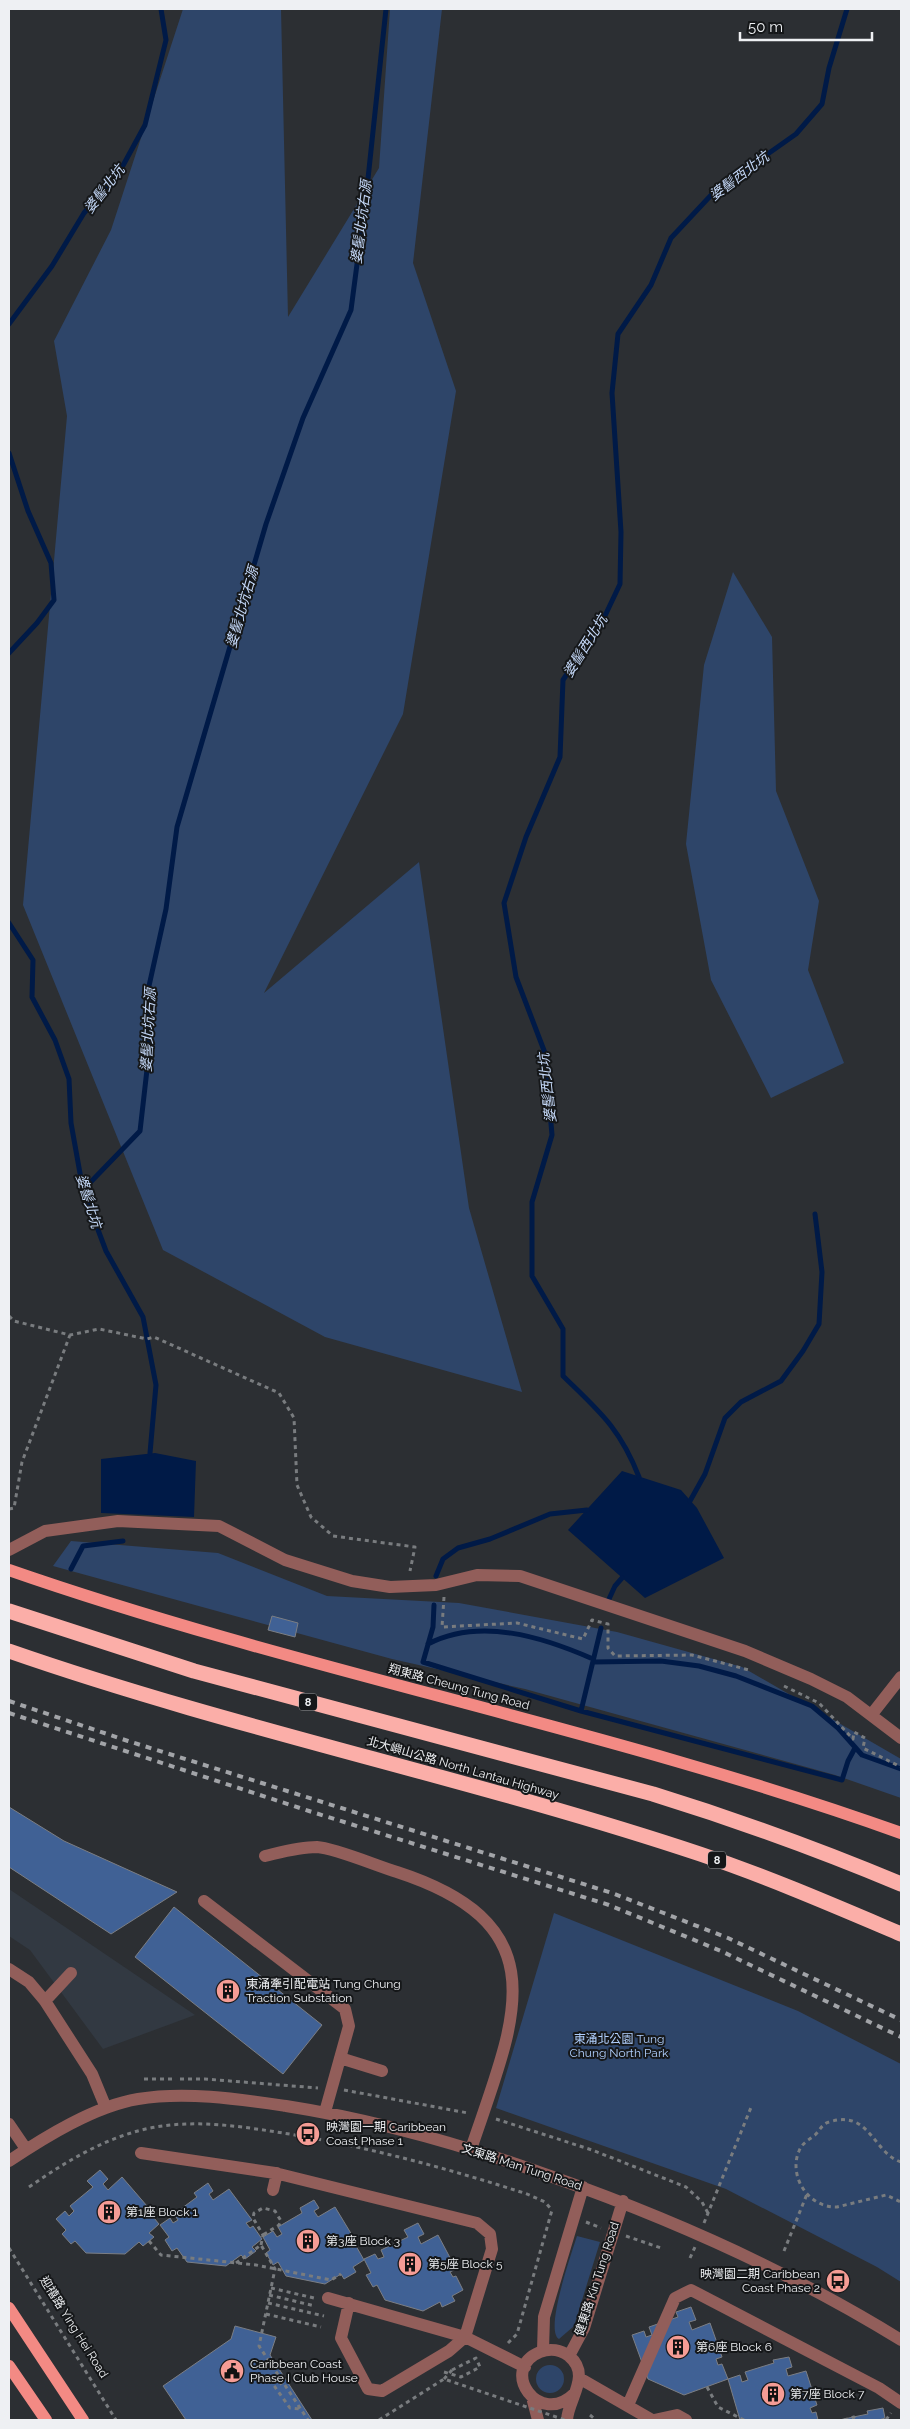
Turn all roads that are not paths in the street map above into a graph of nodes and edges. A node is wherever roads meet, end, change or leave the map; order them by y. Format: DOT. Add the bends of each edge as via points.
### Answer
graph roads {
  1 [pos="9,1550"];
  2 [pos="9,1570"];
  3 [pos="9,1611"];
  4 [pos="9,1651"];
  5 [pos="901,1677"];
  6 [pos="872,1714"];
  7 [pos="901,1738"];
  8 [pos="901,1834"];
  9 [pos="265,1856"];
  10 [pos="901,1884"];
  11 [pos="204,1901"];
  12 [pos="901,1934"];
  13 [pos="9,1969"];
  14 [pos="71,1972"];
  15 [pos="45,2001"];
  16 [pos="340,2058"];
  17 [pos="382,2071"];
  18 [pos="106,2108"];
  19 [pos="325,2112"];
  20 [pos="9,2124"];
  21 [pos="26,2149"];
  22 [pos="471,2149"];
  23 [pos="141,2153"];
  24 [pos="9,2161"];
  25 [pos="277,2173"];
  26 [pos="583,2187"];
  27 [pos="273,2190"];
  28 [pos="623,2201"];
  29 [pos="323,2298"];
  30 [pos="349,2303"];
  31 [pos="9,2308"];
  32 [pos="465,2337"];
  33 [pos="901,2340"];
  34 [pos="543,2350"];
  35 [pos="569,2356"];
  36 [pos="9,2366"];
  37 [pos="524,2367"];
  38 [pos="579,2378"];
  39 [pos="575,2393"];
  40 [pos="533,2401"];
  41 [pos="901,2403"];
  42 [pos="628,2405"];
  43 [pos="46,2420"];
  44 [pos="83,2420"];
  45 [pos="538,2420"];
  46 [pos="566,2420"];
  47 [pos="653,2420"];
  48 [pos="686,2420"];
  1 -- 6 [label="street" via="45,1531 118,1521 219,1526 285,1560 352,1581 390,1587 436,1585 476,1575 520,1576 745,1651 811,1679"];
  2 -- 8 [label="main road, 翔東路 Cheung Tung Road" via="205,1632 695,1766"];
  3 -- 10 [label="highway, 北大嶼山公路 North Lantau Highway / 8" via="194,1671 653,1794 836,1857"];
  4 -- 12 [label="highway, 北大嶼山公路 North Lantau Highway / 8" via="136,1692 642,1836 764,1878"];
  5 -- 6 [label="street"];
  6 -- 7 [label="street"];
  9 -- 22 [label="street" via="298,1848 320,1847 431,1884 476,1911 494,1930 513,1976 513,2004"];
  11 -- 16 [label="street" via="345,2009 349,2026"];
  13 -- 15 [label="street" via="28,1982"];
  14 -- 15 [label="street"];
  15 -- 18 [label="street" via="92,2074"];
  16 -- 17 [label="street"];
  16 -- 19 [label="street"];
  18 -- 19 [label="street, 文東路 Man Tung Road" via="138,2099 191,2096"];
  18 -- 21 [label="street, 文東路 Man Tung Road"];
  19 -- 22 [label="street, 文東路 Man Tung Road"];
  20 -- 21 [label="street"];
  21 -- 24 [label="street, 文東路 Man Tung Road"];
  22 -- 26 [label="street, 文東路 Man Tung Road"];
  23 -- 25 [label="street"];
  25 -- 27 [label="street"];
  25 -- 32 [label="street" via="477,2223 490,2234 492,2248"];
  26 -- 28 [label="street, 文東路 Man Tung Road"];
  26 -- 34 [label="street" via="544,2317"];
  28 -- 33 [label="street, 文東路 Man Tung Road" via="713,2239"];
  28 -- 35 [label="street, 健東路 Kin Tung Road" via="584,2328"];
  29 -- 30 [label="street"];
  30 -- 32 [label="street"];
  30 -- 32 [label="street" via="341,2338 368,2388 382,2391 450,2351"];
  31 -- 44 [label="main road"];
  32 -- 37 [label="street"];
  34 -- 35 [label="street" via="553,2349"];
  34 -- 37 [label="street"];
  35 -- 38 [label="street"];
  36 -- 43 [label="main road"];
  37 -- 40 [label="street" via="523,2385"];
  38 -- 39 [label="street"];
  38 -- 42 [label="street"];
  39 -- 40 [label="street" via="569,2400 551,2407"];
  39 -- 46 [label="street"];
  40 -- 45 [label="street"];
  41 -- 42 [label="street" via="879,2388 691,2290 675,2298"];
  42 -- 47 [label="street"];
  47 -- 48 [label="street" via="677,2415"];
}
